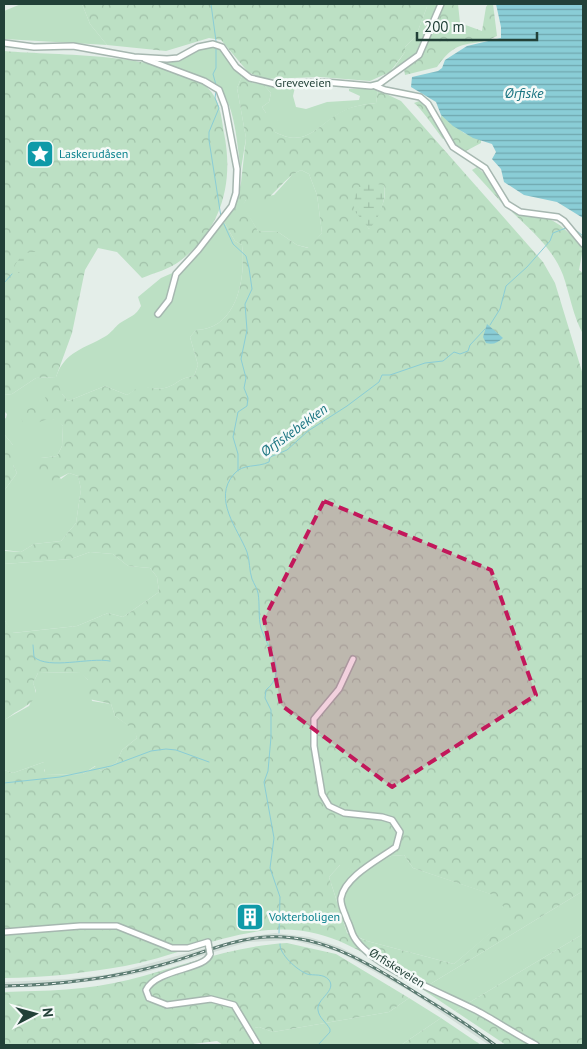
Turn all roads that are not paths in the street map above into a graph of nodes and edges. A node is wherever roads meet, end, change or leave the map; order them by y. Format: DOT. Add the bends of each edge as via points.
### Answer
graph roads {
  1 [pos="441,4"];
  2 [pos="4,43"];
  3 [pos="140,57"];
  4 [pos="375,86"];
  5 [pos="583,244"];
  6 [pos="158,314"];
  7 [pos="353,659"];
  8 [pos="4,932"];
  9 [pos="258,1045"];
  10 [pos="536,1045"];
  1 -- 4 [label="street" via="419,55"];
  2 -- 3 [label="street, Greveveien" via="34,47 73,46"];
  3 -- 4 [label="street, Greveveien" via="175,59 198,47 213,44 222,47 236,67 250,78 275,84 325,82"];
  3 -- 6 [label="street, Greveveien" via="204,81 221,93 237,169 232,206 176,274 169,300"];
  4 -- 5 [label="street" via="424,100 453,147 485,168 512,208 558,217"];
  7 -- 10 [label="street, Ørfiskeveien" via="339,689 314,718 314,746 322,794 329,806 344,813 387,818 400,832 396,847 366,867 344,890 342,906 354,937 395,970"];
  8 -- 9 [label="street" via="116,926 172,948 188,948 208,942 209,951 204,962 152,980 146,990 149,998 167,1005 211,998 234,1005"];
}
